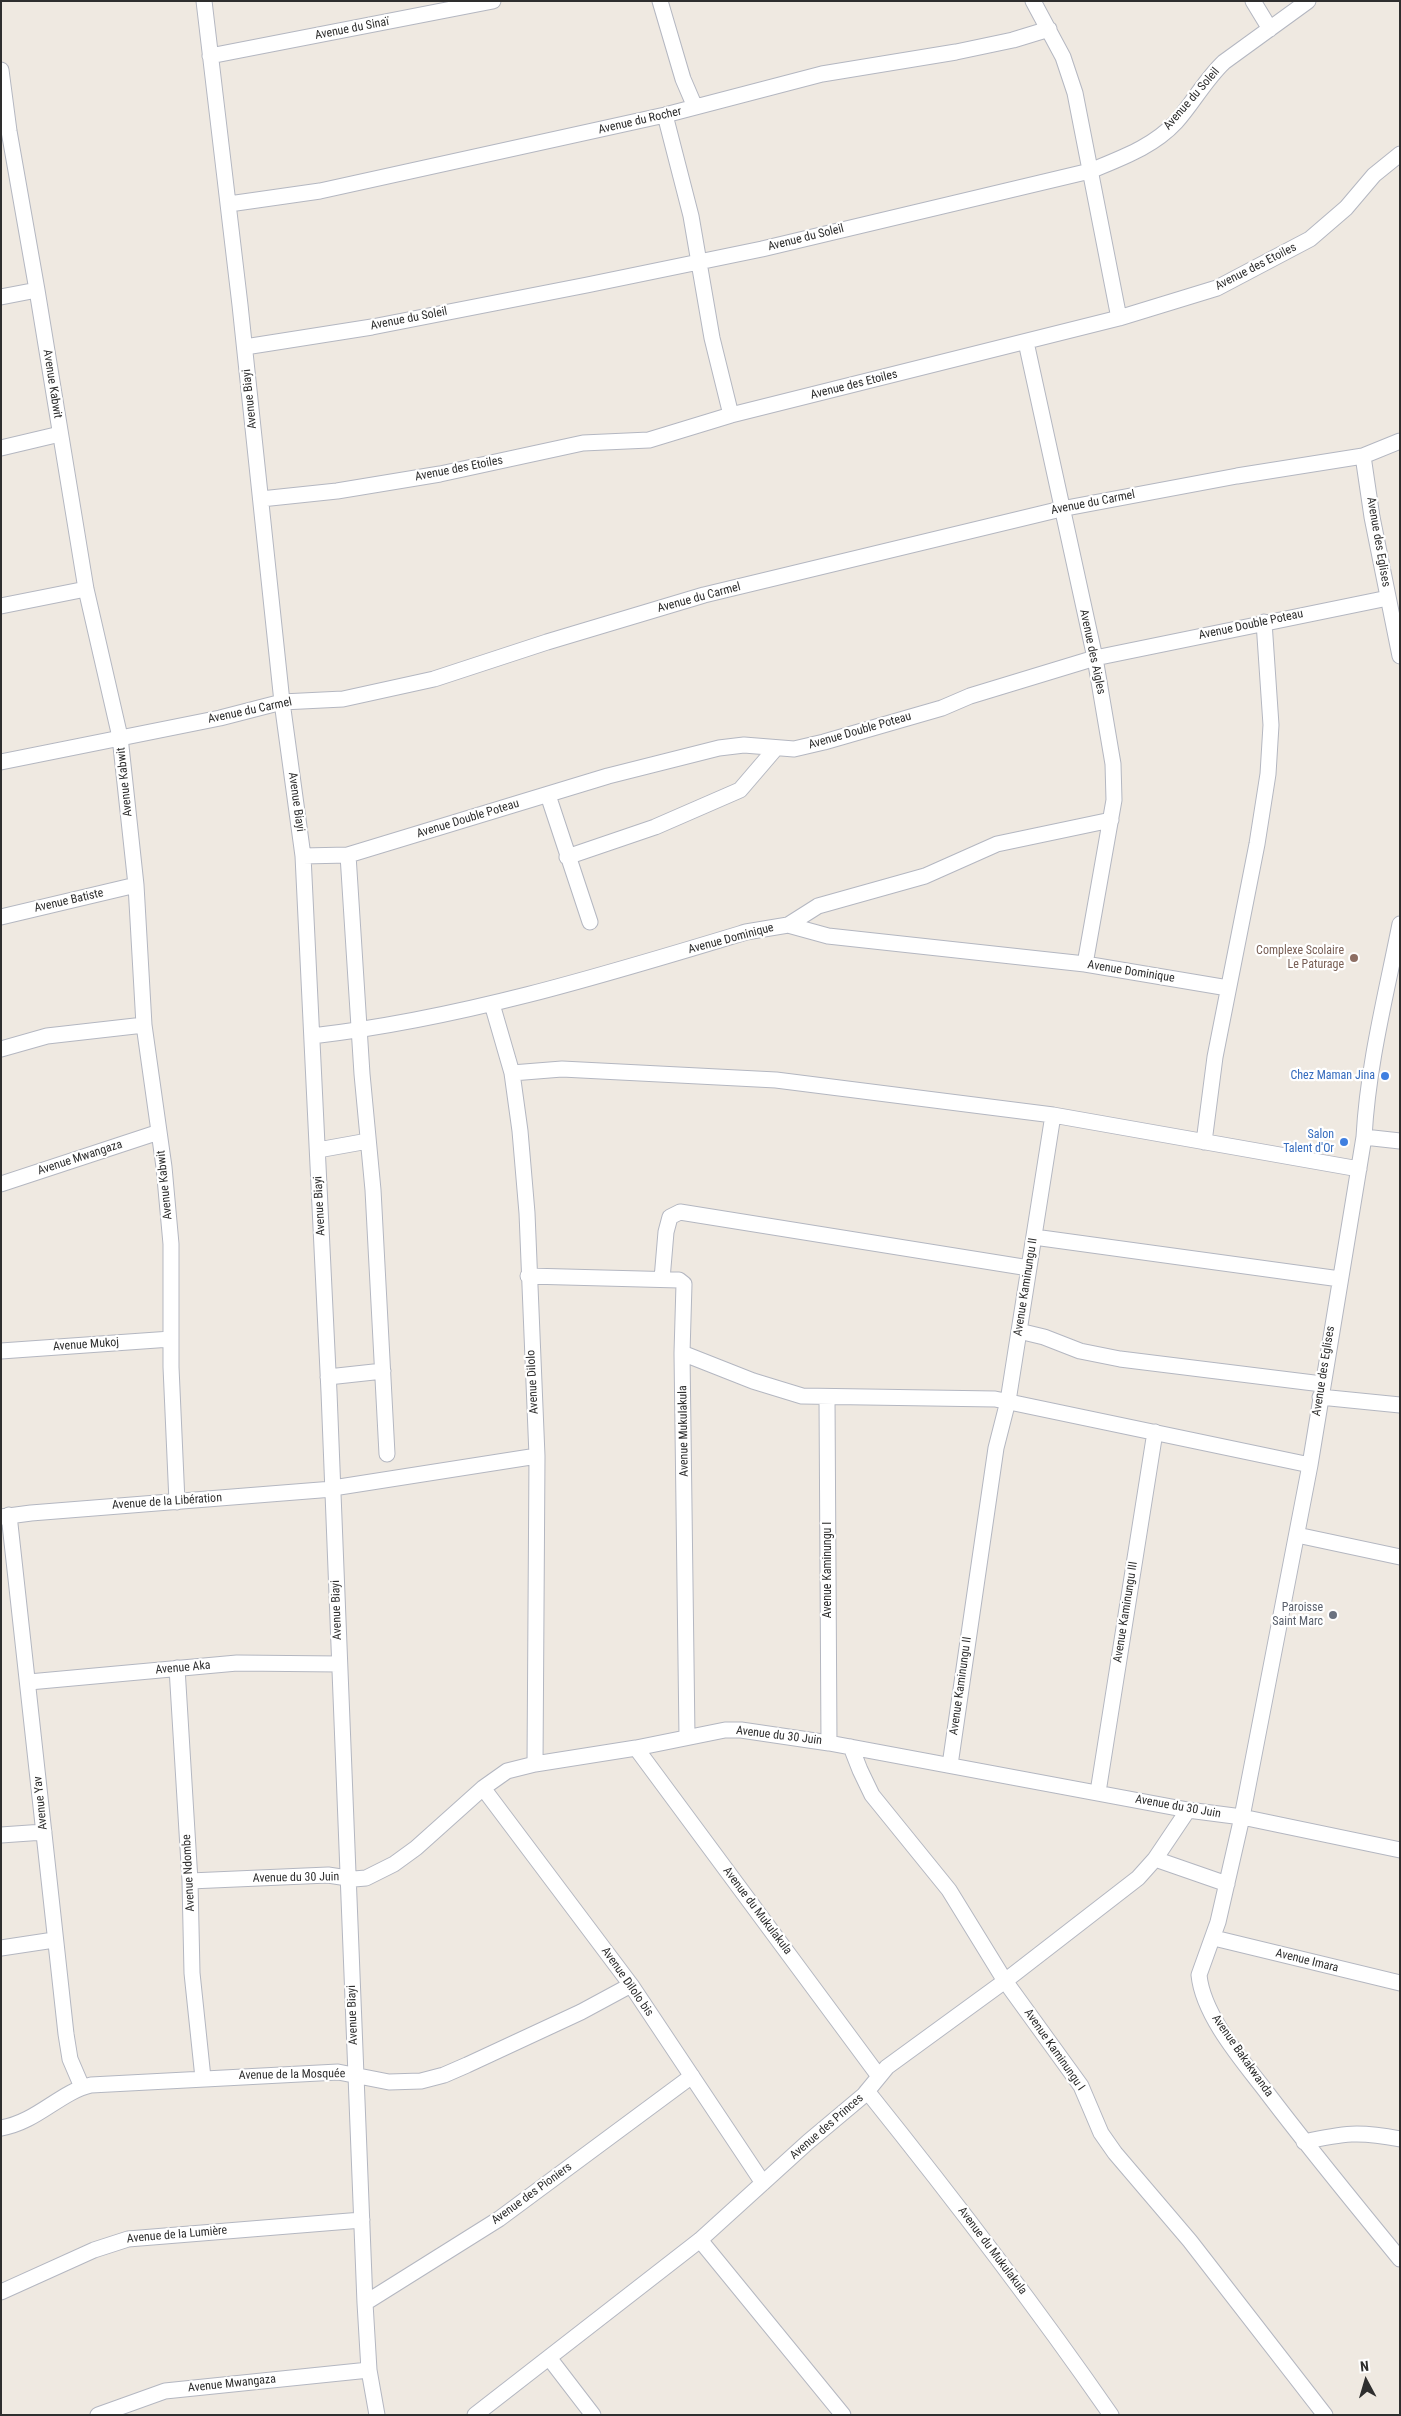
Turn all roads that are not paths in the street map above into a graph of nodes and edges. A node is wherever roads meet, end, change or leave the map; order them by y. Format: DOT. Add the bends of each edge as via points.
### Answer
graph roads {
  1 [pos="204,1"];
  2 [pos="493,1"];
  3 [pos="660,1"];
  4 [pos="1033,1"];
  5 [pos="1254,1"];
  6 [pos="1308,1"];
  7 [pos="1049,29"];
  8 [pos="1270,29"];
  9 [pos="210,56"];
  10 [pos="1,70"];
  11 [pos="695,107"];
  12 [pos="665,115"];
  13 [pos="5,132"];
  14 [pos="1400,154"];
  15 [pos="1090,171"];
  16 [pos="229,204"];
  17 [pos="698,262"];
  18 [pos="38,290"];
  19 [pos="1,298"];
  20 [pos="1119,318"];
  21 [pos="1026,342"];
  22 [pos="245,347"];
  23 [pos="730,415"];
  24 [pos="60,434"];
  25 [pos="1400,441"];
  26 [pos="1,448"];
  27 [pos="1363,456"];
  28 [pos="261,499"];
  29 [pos="1061,509"];
  30 [pos="86,589"];
  31 [pos="1391,589"];
  32 [pos="1,606"];
  33 [pos="1264,622"];
  34 [pos="1400,656"];
  35 [pos="1095,658"];
  36 [pos="282,702"];
  37 [pos="120,737"];
  38 [pos="776,748"];
  39 [pos="1,762"];
  40 [pos="548,795"];
  41 [pos="1111,820"];
  42 [pos="348,854"];
  43 [pos="303,856"];
  44 [pos="567,857"];
  45 [pos="136,885"];
  46 [pos="1,917"];
  47 [pos="590,922"];
  48 [pos="1400,924"];
  49 [pos="788,925"];
  50 [pos="1085,964"];
  51 [pos="1228,988"];
  52 [pos="1393,991"];
  53 [pos="492,1004"];
  54 [pos="144,1025"];
  55 [pos="359,1030"];
  56 [pos="312,1036"];
  57 [pos="1,1048"];
  58 [pos="512,1073"];
  59 [pos="1053,1115"];
  60 [pos="159,1132"];
  61 [pos="1364,1137"];
  62 [pos="368,1141"];
  63 [pos="1400,1141"];
  64 [pos="1204,1142"];
  65 [pos="318,1150"];
  66 [pos="1359,1170"];
  67 [pos="1,1184"];
  68 [pos="1034,1237"];
  69 [pos="1029,1268"];
  70 [pos="528,1276"];
  71 [pos="662,1279"];
  72 [pos="1340,1279"];
  73 [pos="1019,1331"];
  74 [pos="172,1339"];
  75 [pos="1,1352"];
  76 [pos="682,1353"];
  77 [pos="383,1371"];
  78 [pos="328,1377"];
  79 [pos="1321,1391"];
  80 [pos="827,1398"];
  81 [pos="1008,1401"];
  82 [pos="1400,1405"];
  83 [pos="1155,1432"];
  84 [pos="387,1454"];
  85 [pos="537,1456"];
  86 [pos="1310,1465"];
  87 [pos="333,1489"];
  88 [pos="177,1502"];
  89 [pos="5,1516"];
  90 [pos="1297,1536"];
  91 [pos="1400,1557"];
  92 [pos="339,1664"];
  93 [pos="177,1668"];
  94 [pos="28,1682"];
  95 [pos="687,1737"];
  96 [pos="829,1743"];
  97 [pos="851,1747"];
  98 [pos="636,1748"];
  99 [pos="535,1764"];
  100 [pos="950,1765"];
  101 [pos="483,1788"];
  102 [pos="1098,1792"];
  103 [pos="1188,1810"];
  104 [pos="1242,1817"];
  105 [pos="44,1832"];
  106 [pos="1,1835"];
  107 [pos="1400,1850"];
  108 [pos="1155,1859"];
  109 [pos="349,1878"];
  110 [pos="190,1881"];
  111 [pos="1227,1884"];
  112 [pos="1214,1938"];
  113 [pos="54,1940"];
  114 [pos="1,1948"];
  115 [pos="1005,1981"];
  116 [pos="1400,1983"];
  117 [pos="631,1985"];
  118 [pos="355,2075"];
  119 [pos="878,2075"];
  120 [pos="692,2076"];
  121 [pos="203,2078"];
  122 [pos="82,2087"];
  123 [pos="867,2091"];
  124 [pos="1,2128"];
  125 [pos="1400,2139"];
  126 [pos="1304,2142"];
  127 [pos="763,2183"];
  128 [pos="362,2220"];
  129 [pos="700,2240"];
  130 [pos="1400,2259"];
  131 [pos="1,2292"];
  132 [pos="365,2303"];
  133 [pos="550,2359"];
  134 [pos="370,2370"];
  135 [pos="98,2415"];
  136 [pos="376,2415"];
  137 [pos="476,2415"];
  138 [pos="593,2415"];
  139 [pos="842,2415"];
  140 [pos="1111,2415"];
  141 [pos="1325,2415"];
  1 -- 9 [label="street, Avenue Biayi"];
  2 -- 9 [label="street, Avenue du Sinaï"];
  3 -- 11 [label="street" via="683,79"];
  4 -- 7 [label="street"];
  5 -- 8 [label="street"];
  6 -- 8 [label="street, Avenue du Soleil"];
  7 -- 11 [label="street, Avenue du Rocher" via="956,52 822,74"];
  7 -- 15 [label="street" via="1075,93"];
  8 -- 15 [label="street, Avenue du Soleil" via="1214,72 1174,123 1154,140"];
  9 -- 16 [label="street, Avenue Biayi"];
  10 -- 13 [label="street, Avenue Kabwit"];
  11 -- 12 [label="street, Avenue du Rocher"];
  12 -- 16 [label="street, Avenue du Rocher" via="320,191"];
  12 -- 17 [label="street"];
  13 -- 18 [label="street, Avenue Kabwit"];
  14 -- 20 [label="street, Avenue des Etoiles" via="1374,175 1346,208 1310,238 1217,288"];
  15 -- 17 [label="street, Avenue du Soleil"];
  15 -- 20 [label="street"];
  16 -- 22 [label="street, Avenue Biayi"];
  17 -- 22 [label="street, Avenue du Soleil" via="372,326"];
  17 -- 23 [label="street"];
  18 -- 19 [label="street"];
  18 -- 24 [label="street, Avenue Kabwit"];
  20 -- 21 [label="street, Avenue des Etoiles"];
  21 -- 23 [label="street, Avenue des Etoiles"];
  21 -- 29 [label="street, Avenue des Aigles"];
  22 -- 28 [label="street, Avenue Biayi"];
  23 -- 28 [label="street, Avenue des Etoiles" via="649,440 583,443 440,474 337,491"];
  24 -- 26 [label="street"];
  24 -- 30 [label="street, Avenue Kabwit"];
  25 -- 27 [label="street, Avenue du Carmel"];
  27 -- 29 [label="street, Avenue du Carmel" via="1228,477"];
  27 -- 31 [label="street, Avenue des Eglises"];
  28 -- 36 [label="street, Avenue Biayi"];
  29 -- 35 [label="street, Avenue des Aigles"];
  29 -- 36 [label="street, Avenue du Carmel" via="704,595 434,679 343,699"];
  30 -- 32 [label="street"];
  30 -- 37 [label="street, Avenue Kabwit"];
  31 -- 33 [label="street, Avenue Double Poteau"];
  31 -- 34 [label="street, Avenue des Eglises"];
  33 -- 35 [label="street, Avenue Double Poteau"];
  33 -- 51 [label="street" via="1271,725 1268,774"];
  35 -- 38 [label="street, Avenue Double Poteau" via="824,742 794,749"];
  35 -- 41 [label="street, Avenue des Aigles" via="1115,784"];
  36 -- 37 [label="street, Avenue du Carmel" via="220,718"];
  36 -- 43 [label="street, Avenue Biayi"];
  37 -- 39 [label="street, Avenue du Carmel"];
  37 -- 45 [label="street, Avenue Kabwit"];
  38 -- 40 [label="street, Avenue Double Poteau" via="744,745 719,748"];
  38 -- 44 [label="street" via="740,790 655,827"];
  40 -- 42 [label="street, Avenue Double Poteau"];
  40 -- 44 [label="street"];
  41 -- 49 [label="street" via="997,844 925,876 818,906"];
  41 -- 50 [label="street, Avenue des Aigles"];
  42 -- 43 [label="street, Avenue Double Poteau"];
  42 -- 55 [label="street"];
  43 -- 56 [label="street, Avenue Biayi"];
  44 -- 47 [label="street"];
  45 -- 46 [label="street, Avenue Batiste"];
  45 -- 54 [label="street, Avenue Kabwit"];
  48 -- 52 [label="street, Avenue des Eglises"];
  49 -- 50 [label="street, Avenue Dominique" via="828,936"];
  49 -- 53 [label="street, Avenue Dominique" via="746,932"];
  50 -- 51 [label="street, Avenue Dominique"];
  51 -- 64 [label="street"];
  52 -- 61 [label="street, Avenue des Eglises" via="1373,1052"];
  53 -- 55 [label="street, Avenue Dominique"];
  53 -- 58 [label="street, Avenue Dilolo"];
  54 -- 57 [label="street" via="47,1036"];
  54 -- 60 [label="street, Avenue Kabwit"];
  55 -- 56 [label="street, Avenue Dominique"];
  55 -- 62 [label="street"];
  56 -- 65 [label="street, Avenue Biayi"];
  58 -- 59 [label="street" via="562,1069 776,1080"];
  58 -- 70 [label="street, Avenue Dilolo" via="523,1157"];
  59 -- 64 [label="street"];
  59 -- 68 [label="street, Avenue Kaminungu II"];
  60 -- 67 [label="street, Avenue Mwangaza"];
  60 -- 74 [label="street, Avenue Kabwit" via="171,1244"];
  61 -- 63 [label="street"];
  61 -- 66 [label="street, Avenue des Eglises"];
  62 -- 65 [label="street"];
  62 -- 77 [label="street" via="374,1190"];
  64 -- 66 [label="street"];
  65 -- 78 [label="street, Avenue Biayi"];
  66 -- 72 [label="street, Avenue des Eglises"];
  68 -- 69 [label="street, Avenue Kaminungu II"];
  68 -- 72 [label="street"];
  69 -- 71 [label="street" via="680,1212 670,1217"];
  69 -- 73 [label="street, Avenue Kaminungu II"];
  70 -- 71 [label="street, Avenue Mukulakula"];
  70 -- 85 [label="street, Avenue Dilolo"];
  71 -- 76 [label="street, Avenue Mukulakula" via="680,1280 684,1284"];
  72 -- 79 [label="street, Avenue des Eglises"];
  73 -- 79 [label="street" via="1080,1351 1120,1359"];
  73 -- 81 [label="street, Avenue Kaminungu II"];
  74 -- 75 [label="street, Avenue Mukoj"];
  74 -- 88 [label="street, Avenue Kabwit"];
  76 -- 80 [label="street" via="788,1393"];
  76 -- 95 [label="street, Avenue Mukulakula"];
  77 -- 78 [label="street"];
  77 -- 84 [label="street"];
  78 -- 87 [label="street, Avenue Biayi"];
  79 -- 82 [label="street"];
  79 -- 86 [label="street, Avenue des Eglises"];
  80 -- 81 [label="street" via="973,1397"];
  80 -- 96 [label="street, Avenue Kaminungu I"];
  81 -- 83 [label="street"];
  81 -- 100 [label="street, Avenue Kaminungu II" via="995,1457"];
  83 -- 86 [label="street"];
  83 -- 102 [label="street, Avenue Kaminungu III"];
  85 -- 87 [label="street, Avenue de la Libération"];
  85 -- 99 [label="street, Avenue Dilolo"];
  86 -- 90 [label="street, Avenue des Eglises"];
  87 -- 88 [label="street, Avenue de la Libération"];
  87 -- 92 [label="street, Avenue Biayi"];
  88 -- 89 [label="street, Avenue de la Libération"];
  89 -- 94 [label="street, Avenue Yav"];
  90 -- 91 [label="street"];
  90 -- 104 [label="street, Avenue des Eglises"];
  92 -- 93 [label="street, Avenue Aka" via="273,1662"];
  92 -- 109 [label="street, Avenue Biayi"];
  93 -- 94 [label="street, Avenue Aka"];
  93 -- 110 [label="street, Avenue Ndombe"];
  94 -- 105 [label="street, Avenue Yav"];
  95 -- 96 [label="street, Avenue du 30 Juin" via="741,1730"];
  95 -- 98 [label="street, Avenue du 30 Juin"];
  96 -- 97 [label="street, Avenue du 30 Juin"];
  97 -- 100 [label="street, Avenue du 30 Juin"];
  97 -- 115 [label="street, Avenue Kaminungu I" via="872,1795 948,1890"];
  98 -- 99 [label="street, Avenue du 30 Juin"];
  98 -- 119 [label="street, Avenue du Mukulakula"];
  99 -- 101 [label="street, Avenue du 30 Juin" via="507,1771"];
  100 -- 102 [label="street, Avenue du 30 Juin"];
  101 -- 109 [label="street, Avenue du 30 Juin" via="394,1864 366,1878"];
  101 -- 117 [label="street, Avenue Dilolo bis"];
  102 -- 103 [label="street, Avenue du 30 Juin"];
  103 -- 104 [label="street, Avenue du 30 Juin"];
  103 -- 108 [label="street, Avenue des Princes"];
  104 -- 107 [label="street, Avenue du 30 Juin"];
  104 -- 111 [label="street, Avenue Bakakwanda"];
  105 -- 106 [label="street"];
  105 -- 113 [label="street, Avenue Yav"];
  108 -- 111 [label="street"];
  108 -- 115 [label="street, Avenue des Princes" via="1119,1895"];
  109 -- 110 [label="street, Avenue du 30 Juin" via="328,1875"];
  109 -- 118 [label="street, Avenue Biayi"];
  110 -- 121 [label="street, Avenue Ndombe" via="192,1973"];
  111 -- 112 [label="street, Avenue Bakakwanda"];
  112 -- 116 [label="street, Avenue Imara"];
  112 -- 126 [label="street, Avenue Bakakwanda" via="1199,1975 1207,2003 1248,2068"];
  113 -- 114 [label="street"];
  113 -- 122 [label="street, Avenue Yav" via="70,2059"];
  115 -- 119 [label="street, Avenue des Princes"];
  115 -- 141 [label="street, Avenue Kaminungu I" via="1081,2086 1102,2133 1115,2152 1190,2241"];
  117 -- 118 [label="street, Avenue de la Mosquée" via="581,2012 444,2075 400,2083"];
  117 -- 120 [label="street, Avenue Dilolo bis"];
  118 -- 121 [label="street, Avenue de la Mosquée" via="338,2072"];
  118 -- 128 [label="street, Avenue Biayi"];
  119 -- 123 [label="street, Avenue des Princes"];
  120 -- 127 [label="street, Avenue Dilolo bis"];
  120 -- 132 [label="street, Avenue des Pioniers" via="493,2223"];
  121 -- 122 [label="street, Avenue de la Mosquée"];
  122 -- 124 [label="street, Avenue de la Mosquée" via="38,2114"];
  123 -- 127 [label="street, Avenue des Princes"];
  123 -- 140 [label="street, Avenue du Mukulakula" via="1048,2324"];
  125 -- 126 [label="street" via="1348,2133"];
  126 -- 130 [label="street, Avenue Bakakwanda"];
  127 -- 129 [label="street, Avenue des Princes"];
  128 -- 131 [label="street, Avenue de la Lumière" via="128,2239 94,2250"];
  128 -- 132 [label="street, Avenue Biayi"];
  129 -- 133 [label="street, Avenue des Princes"];
  129 -- 139 [label="street"];
  132 -- 134 [label="street, Avenue Biayi"];
  133 -- 137 [label="street, Avenue des Princes"];
  133 -- 138 [label="street"];
  134 -- 135 [label="street, Avenue Mwangaza" via="165,2391"];
  134 -- 136 [label="street, Avenue Biayi"];
}
